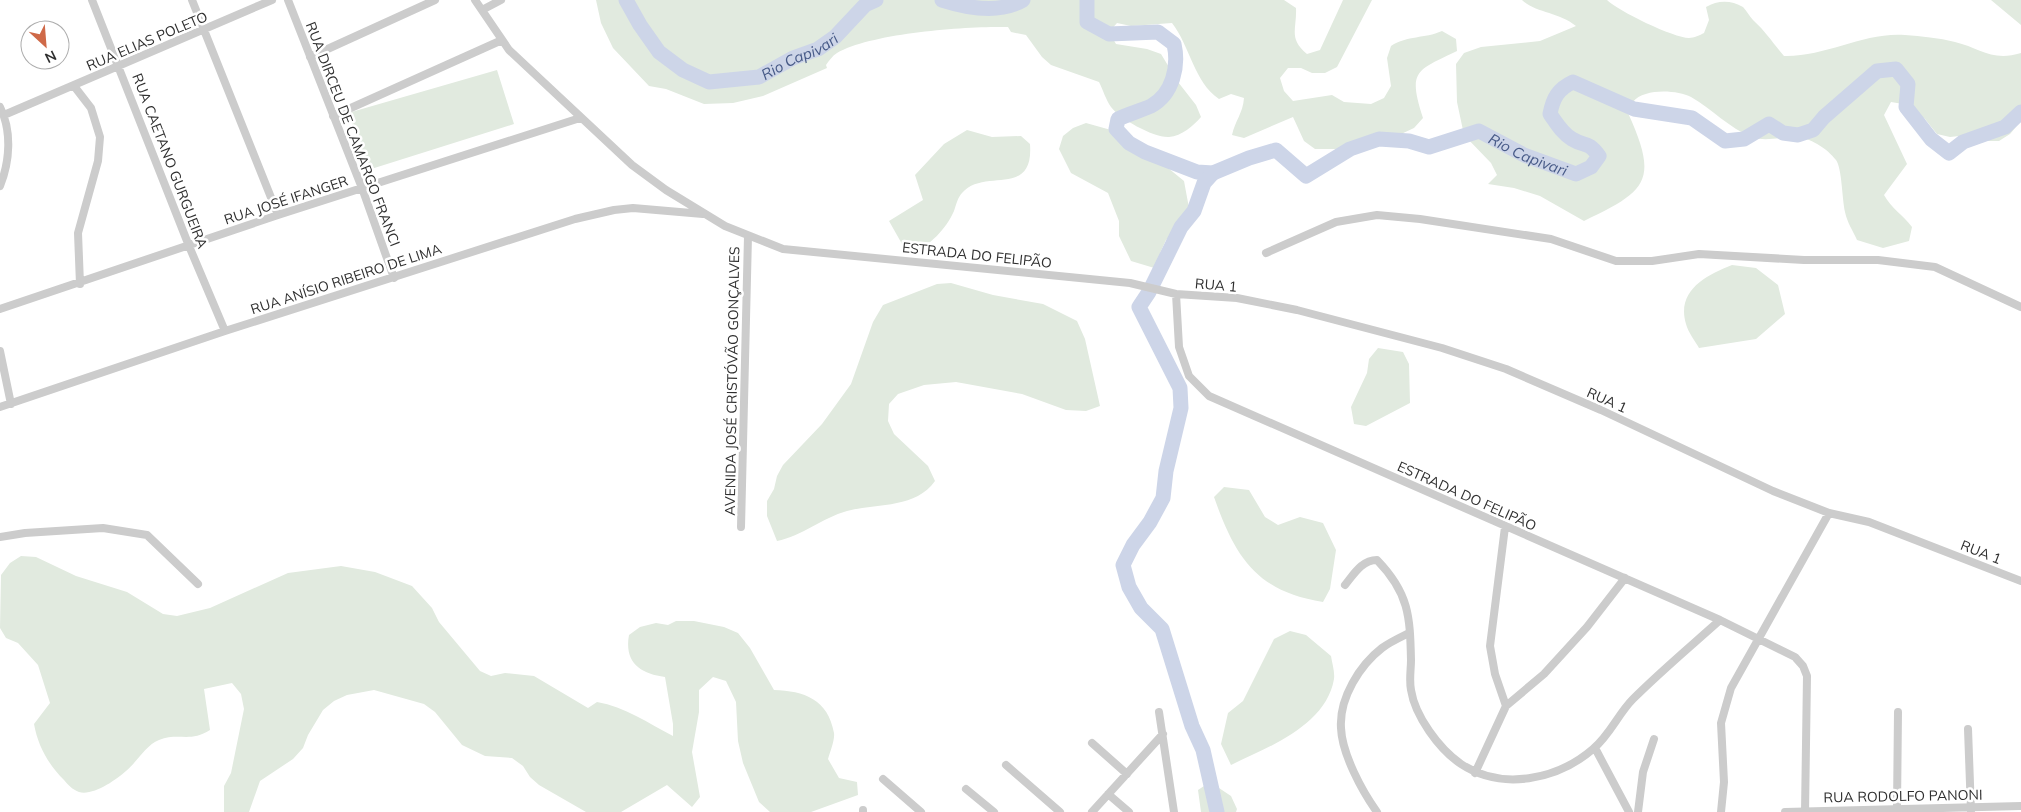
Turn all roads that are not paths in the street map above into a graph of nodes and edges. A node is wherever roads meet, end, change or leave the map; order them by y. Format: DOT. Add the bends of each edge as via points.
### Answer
graph roads {
  1 [pos="92,0"];
  2 [pos="192,0"];
  3 [pos="272,0"];
  4 [pos="288,0"];
  5 [pos="435,0"];
  6 [pos="475,0"];
  7 [pos="501,0"];
  8 [pos="482,10"];
  9 [pos="203,30"];
  10 [pos="502,40"];
  11 [pos="310,57"];
  12 [pos="119,67"];
  13 [pos="74,86"];
  14 [pos="0,106"];
  15 [pos="4,115"];
  16 [pos="333,116"];
  17 [pos="580,118"];
  18 [pos="0,186"];
  19 [pos="362,188"];
  20 [pos="278,215"];
  21 [pos="705,215"];
  22 [pos="748,236"];
  23 [pos="189,246"];
  24 [pos="1266,253"];
  25 [pos="394,278"];
  26 [pos="80,284"];
  27 [pos="1167,293"];
  28 [pos="1176,294"];
  29 [pos="2021,307"];
  30 [pos="0,309"];
  31 [pos="225,331"];
  32 [pos="0,351"];
  33 [pos="12,404"];
  34 [pos="0,408"];
  35 [pos="1829,513"];
  36 [pos="741,527"];
  37 [pos="1505,527"];
  38 [pos="0,537"];
  39 [pos="1625,578"];
  40 [pos="2021,581"];
  41 [pos="198,584"];
  42 [pos="1345,586"];
  43 [pos="1720,620"];
  44 [pos="1409,632"];
  45 [pos="1757,640"];
  46 [pos="1506,706"];
  47 [pos="1159,712"];
  48 [pos="1898,712"];
  49 [pos="1968,728"];
  50 [pos="1162,734"];
  51 [pos="1654,739"];
  52 [pos="1092,743"];
  53 [pos="1595,748"];
  54 [pos="1006,765"];
  55 [pos="1475,773"];
  56 [pos="1128,774"];
  57 [pos="882,779"];
  58 [pos="966,789"];
  59 [pos="1108,794"];
  60 [pos="2021,806"];
  61 [pos="1897,808"];
  62 [pos="1970,809"];
  63 [pos="1805,811"];
  64 [pos="921,812"];
  65 [pos="994,812"];
  66 [pos="1060,812"];
  67 [pos="1092,812"];
  68 [pos="1129,812"];
  69 [pos="1174,812"];
  70 [pos="1378,812"];
  71 [pos="1629,812"];
  72 [pos="1638,812"];
  73 [pos="1721,812"];
  74 [pos="1785,812"];
  1 -- 12 [label="street, RUA CAETANO GURGUEIRA"];
  2 -- 9 [label="street"];
  3 -- 9 [label="street, RUA ELIAS POLETO"];
  4 -- 11 [label="street, RUA DIRCEU DE CAMARGO FRANCI"];
  5 -- 11 [label="street"];
  6 -- 8 [label="street"];
  7 -- 8 [label="street"];
  8 -- 10 [label="street"];
  9 -- 12 [label="street, RUA ELIAS POLETO"];
  9 -- 20 [label="street"];
  10 -- 16 [label="street"];
  10 -- 17 [label="street"];
  11 -- 16 [label="street, RUA DIRCEU DE CAMARGO FRANCI"];
  12 -- 13 [label="street, RUA ELIAS POLETO"];
  12 -- 23 [label="street, RUA CAETANO GURGUEIRA"];
  13 -- 15 [label="street, RUA ELIAS POLETO"];
  13 -- 26 [label="street" via="91,108 100,137 98,161 78,233"];
  14 -- 15 [label="street"];
  15 -- 18 [label="street" via="8,158"];
  16 -- 19 [label="street, RUA DIRCEU DE CAMARGO FRANCI"];
  17 -- 19 [label="street, RUA JOSÉ IFANGER"];
  17 -- 21 [label="street" via="632,165"];
  19 -- 20 [label="street, RUA JOSÉ IFANGER"];
  19 -- 25 [label="street, RUA DIRCEU DE CAMARGO FRANCI"];
  20 -- 23 [label="street, RUA JOSÉ IFANGER"];
  21 -- 22 [label="street, ESTRADA DO FELIPÃO"];
  21 -- 25 [label="street, RUA ANÍSIO RIBEIRO DE LIMA" via="655,209 614,210 575,219"];
  22 -- 27 [label="street, ESTRADA DO FELIPÃO" via="783,249 1130,283"];
  22 -- 36 [label="street, AVENIDA JOSÉ CRISTÓVÃO GONÇALVES"];
  23 -- 26 [label="street, RUA JOSÉ IFANGER"];
  23 -- 31 [label="street, RUA CAETANO GURGUEIRA"];
  24 -- 29 [label="street" via="1336,222 1377,215 1551,239 1616,261 1652,261 1700,254 1878,260 1935,267"];
  25 -- 31 [label="street, RUA ANÍSIO RIBEIRO DE LIMA"];
  26 -- 30 [label="street, RUA JOSÉ IFANGER"];
  27 -- 28 [label="street, RUA 1"];
  28 -- 35 [label="street, RUA 1" via="1237,298 1298,310 1442,348 1506,369 1773,491"];
  28 -- 37 [label="street, ESTRADA DO FELIPÃO" via="1179,347 1189,376 1208,396"];
  31 -- 33 [label="street, RUA ANÍSIO RIBEIRO DE LIMA"];
  32 -- 33 [label="street"];
  33 -- 34 [label="street, RUA ANÍSIO RIBEIRO DE LIMA"];
  35 -- 40 [label="street, RUA 1" via="1869,522"];
  35 -- 45 [label="street"];
  37 -- 39 [label="street, ESTRADA DO FELIPÃO"];
  37 -- 46 [label="street" via="1490,646"];
  38 -- 41 [label="street" via="103,528 147,535"];
  39 -- 43 [label="street, ESTRADA DO FELIPÃO"];
  39 -- 46 [label="street" via="1587,627 1544,674"];
  42 -- 44 [label="street" via="1369,560 1377,560 1398,585 1409,610"];
  43 -- 45 [label="street, ESTRADA DO FELIPÃO"];
  43 -- 53 [label="street" via="1632,700"];
  44 -- 55 [label="street" via="1411,690 1418,709 1433,738 1453,759"];
  44 -- 70 [label="street" via="1383,647 1361,668 1345,702 1342,719 1345,748 1359,782"];
  45 -- 63 [label="street, ESTRADA DO FELIPÃO" via="1795,657 1807,676"];
  45 -- 73 [label="street" via="1730,688 1721,723 1724,782"];
  46 -- 55 [label="street"];
  47 -- 50 [label="street"];
  48 -- 61 [label="street"];
  49 -- 62 [label="street"];
  50 -- 56 [label="street"];
  50 -- 69 [label="street"];
  51 -- 72 [label="street" via="1643,772"];
  52 -- 56 [label="street"];
  53 -- 55 [label="street" via="1561,770 1539,778 1510,779"];
  53 -- 71 [label="street"];
  54 -- 66 [label="street"];
  56 -- 59 [label="street"];
  57 -- 64 [label="street"];
  58 -- 65 [label="street"];
  59 -- 67 [label="street"];
  59 -- 68 [label="street"];
  60 -- 62 [label="street, RUA RODOLFO PANONI"];
  61 -- 62 [label="street, RUA RODOLFO PANONI"];
  61 -- 63 [label="street, RUA RODOLFO PANONI"];
  63 -- 74 [label="street, RUA RODOLFO PANONI"];
}
